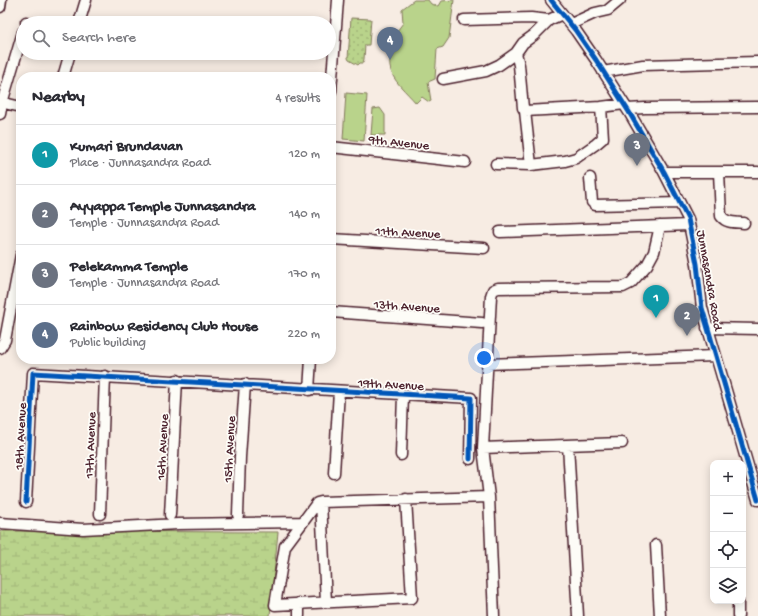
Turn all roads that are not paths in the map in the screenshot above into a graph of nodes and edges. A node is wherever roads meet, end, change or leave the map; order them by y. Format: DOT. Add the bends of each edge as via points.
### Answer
graph roads {
  1 [pos="2,0"];
  2 [pos="86,0"];
  3 [pos="338,0"];
  4 [pos="551,0"];
  5 [pos="620,0"];
  6 [pos="0,6"];
  7 [pos="562,14"];
  8 [pos="81,16"];
  9 [pos="336,16"];
  10 [pos="464,20"];
  11 [pos="549,20"];
  12 [pos="570,24"];
  13 [pos="516,52"];
  14 [pos="16,55"];
  15 [pos="68,60"];
  16 [pos="332,60"];
  17 [pos="758,62"];
  18 [pos="64,72"];
  19 [pos="331,72"];
  20 [pos="604,72"];
  21 [pos="443,79"];
  22 [pos="1,103"];
  23 [pos="16,106"];
  24 [pos="601,107"];
  25 [pos="626,107"];
  26 [pos="758,107"];
  27 [pos="525,111"];
  28 [pos="0,114"];
  29 [pos="336,148"];
  30 [pos="465,162"];
  31 [pos="496,164"];
  32 [pos="531,164"];
  33 [pos="664,172"];
  34 [pos="719,172"];
  35 [pos="758,172"];
  36 [pos="590,178"];
  37 [pos="680,203"];
  38 [pos="744,223"];
  39 [pos="690,225"];
  40 [pos="660,226"];
  41 [pos="500,232"];
  42 [pos="336,239"];
  43 [pos="484,248"];
  44 [pos="16,278"];
  45 [pos="336,312"];
  46 [pos="482,323"];
  47 [pos="707,328"];
  48 [pos="758,329"];
  49 [pos="2,342"];
  50 [pos="715,356"];
  51 [pos="311,364"];
  52 [pos="488,364"];
  53 [pos="33,372"];
  54 [pos="105,376"];
  55 [pos="177,380"];
  56 [pos="245,384"];
  57 [pos="309,390"];
  58 [pos="339,391"];
  59 [pos="403,395"];
  60 [pos="622,443"];
  61 [pos="568,445"];
  62 [pos="483,448"];
  63 [pos="401,455"];
  64 [pos="470,459"];
  65 [pos="334,473"];
  66 [pos="489,496"];
  67 [pos="406,499"];
  68 [pos="758,500"];
  69 [pos="26,502"];
  70 [pos="321,502"];
  71 [pos="100,514"];
  72 [pos="170,515"];
  73 [pos="238,515"];
  74 [pos="303,522"];
  75 [pos="0,523"];
  76 [pos="656,545"];
  77 [pos="326,602"];
  78 [pos="299,603"];
  79 [pos="738,604"];
  80 [pos="299,616"];
  81 [pos="494,616"];
  82 [pos="578,616"];
  83 [pos="660,616"];
  84 [pos="738,616"];
  1 -- 6 [label="street"];
  2 -- 8 [label="street"];
  3 -- 9 [label="street"];
  4 -- 7 [label="street, Junnasandra Road"];
  5 -- 12 [label="street" via="608,10"];
  7 -- 11 [label="street"];
  7 -- 12 [label="street, Junnasandra Road"];
  10 -- 11 [label="street"];
  11 -- 13 [label="street"];
  12 -- 20 [label="street, Junnasandra Road"];
  13 -- 21 [label="street" via="486,71"];
  13 -- 27 [label="street"];
  14 -- 22 [label="street"];
  15 -- 18 [label="street"];
  16 -- 19 [label="street"];
  17 -- 20 [label="street" via="643,65"];
  20 -- 25 [label="street, Junnasandra Road"];
  22 -- 23 [label="street"];
  22 -- 28 [label="street"];
  24 -- 25 [label="street"];
  24 -- 27 [label="street"];
  24 -- 32 [label="street" via="602,138 596,144 576,158"];
  25 -- 26 [label="street"];
  25 -- 33 [label="street, Junnasandra Road"];
  27 -- 32 [label="street"];
  29 -- 30 [label="street, 9th Avenue"];
  31 -- 32 [label="street"];
  33 -- 34 [label="street"];
  33 -- 37 [label="street, Junnasandra Road"];
  34 -- 35 [label="street"];
  34 -- 38 [label="street" via="721,216 727,222"];
  36 -- 37 [label="street" via="592,202 595,205"];
  37 -- 39 [label="street, Junnasandra Road"];
  39 -- 40 [label="street"];
  39 -- 47 [label="street, Junnasandra Road"];
  40 -- 41 [label="street"];
  40 -- 52 [label="street" via="654,252 647,265 631,283 623,287 493,290"];
  42 -- 43 [label="street, 11th Avenue"];
  44 -- 49 [label="street"];
  45 -- 46 [label="street, 13th Avenue"];
  47 -- 48 [label="street"];
  47 -- 50 [label="street, Junnasandra Road"];
  50 -- 52 [label="street"];
  50 -- 68 [label="street, Junnasandra Road"];
  51 -- 57 [label="street"];
  52 -- 62 [label="street"];
  53 -- 54 [label="street, 19th Avenue"];
  53 -- 69 [label="street, 18th Avenue"];
  54 -- 55 [label="street, 19th Avenue"];
  54 -- 71 [label="street, 17th Avenue"];
  55 -- 56 [label="street, 19th Avenue"];
  55 -- 72 [label="street, 16th Avenue"];
  56 -- 57 [label="street, 19th Avenue"];
  56 -- 73 [label="street, 15th Avenue"];
  57 -- 58 [label="street, 19th Avenue"];
  58 -- 59 [label="street, 19th Avenue"];
  58 -- 65 [label="street"];
  59 -- 63 [label="street"];
  59 -- 64 [label="street, 19th Avenue" via="471,398"];
  60 -- 61 [label="street"];
  61 -- 62 [label="street"];
  61 -- 82 [label="street"];
  62 -- 66 [label="street"];
  66 -- 67 [label="street"];
  66 -- 81 [label="street"];
  67 -- 70 [label="street"];
  67 -- 77 [label="street" via="412,598"];
  70 -- 74 [label="street" via="317,503"];
  70 -- 77 [label="street"];
  74 -- 75 [label="street" via="84,529"];
  74 -- 78 [label="street" via="286,546 275,605"];
  76 -- 83 [label="street"];
  77 -- 78 [label="street"];
  78 -- 80 [label="street"];
  79 -- 84 [label="street"];
}
